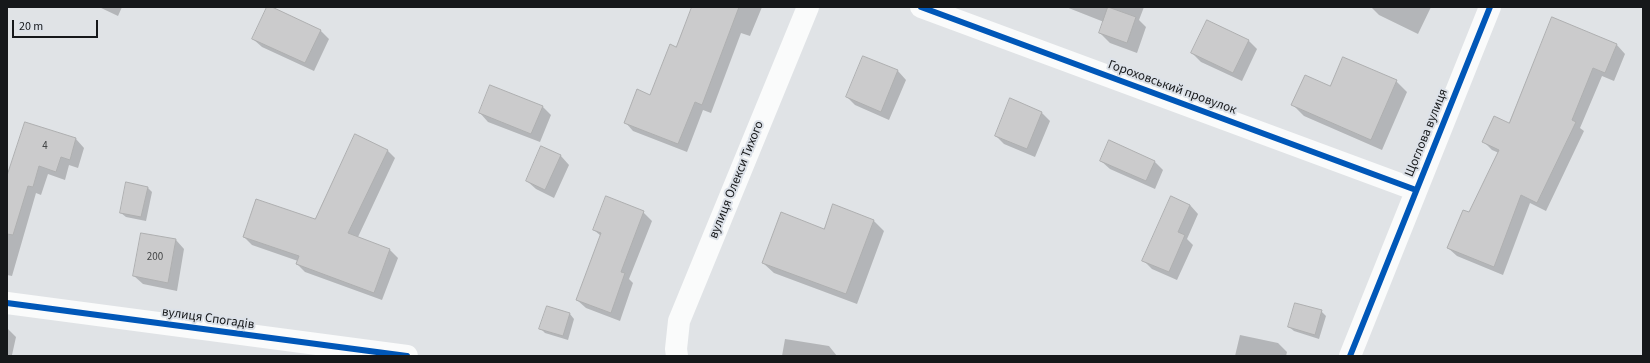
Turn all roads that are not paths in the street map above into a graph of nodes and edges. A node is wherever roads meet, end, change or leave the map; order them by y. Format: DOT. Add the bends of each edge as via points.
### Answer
graph roads {
  1 [pos="808,7"];
  2 [pos="921,7"];
  3 [pos="1490,7"];
  4 [pos="1416,190"];
  5 [pos="7,303"];
  6 [pos="407,356"];
  7 [pos="677,356"];
  8 [pos="1350,356"];
  1 -- 7 [label="street, вулиця Олекси Тихого" via="679,321"];
  2 -- 4 [label="street, Гороховський провулок"];
  3 -- 4 [label="street, Щоглова вулиця"];
  4 -- 8 [label="street, Щоглова вулиця"];
  5 -- 6 [label="street, вулиця Спогадів"];
}
